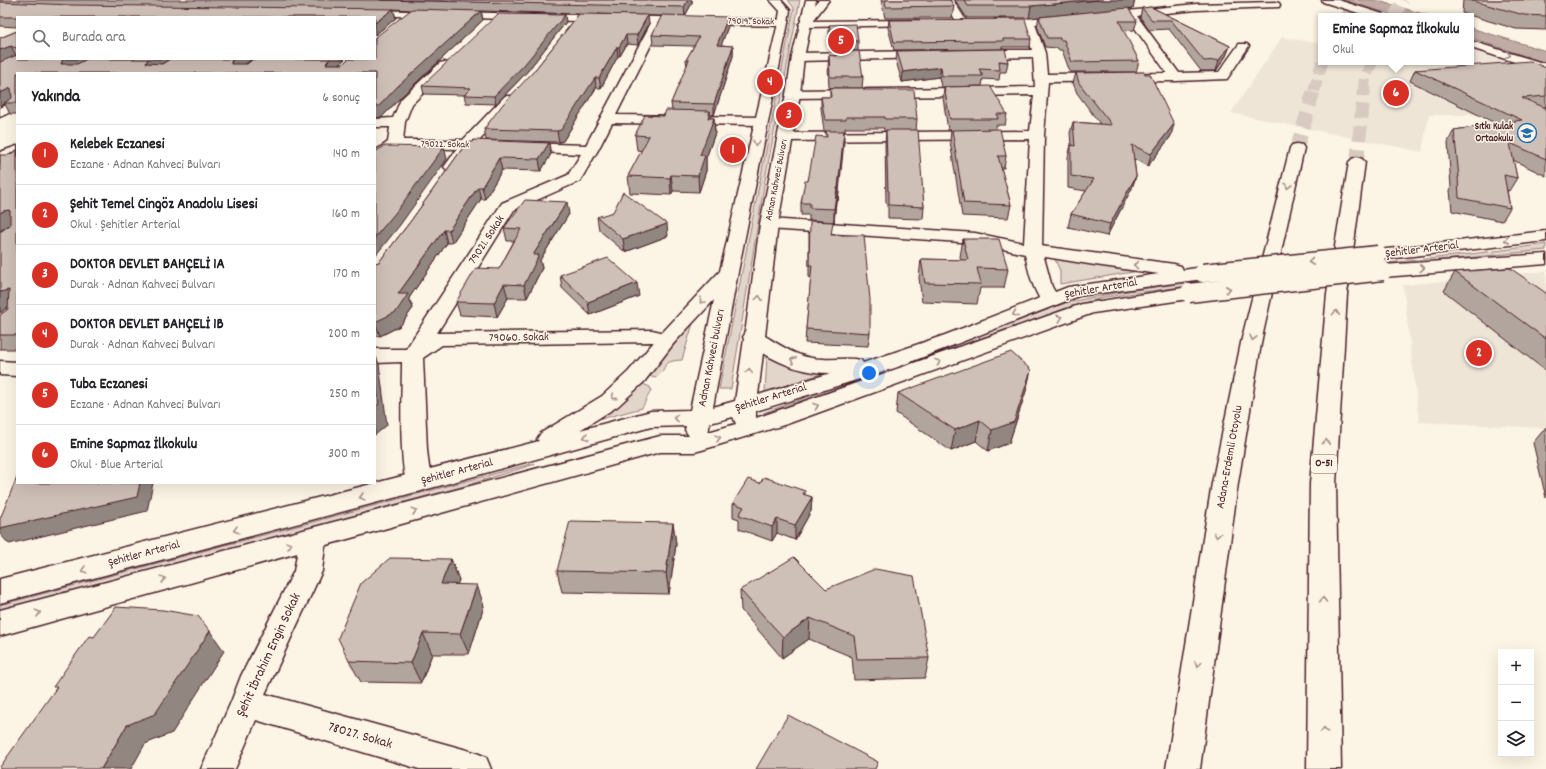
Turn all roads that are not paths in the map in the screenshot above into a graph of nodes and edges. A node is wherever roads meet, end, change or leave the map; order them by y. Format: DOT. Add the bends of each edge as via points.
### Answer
graph roads {
  1 [pos="775,0"];
  2 [pos="811,0"];
  3 [pos="824,0"];
  4 [pos="948,0"];
  5 [pos="1326,0"];
  6 [pos="1274,5"];
  7 [pos="464,6"];
  8 [pos="352,13"];
  9 [pos="1370,13"];
  10 [pos="411,14"];
  11 [pos="1130,14"];
  12 [pos="457,15"];
  13 [pos="496,16"];
  14 [pos="1091,17"];
  15 [pos="576,18"];
  16 [pos="1075,18"];
  17 [pos="658,21"];
  18 [pos="985,22"];
  19 [pos="1029,22"];
  20 [pos="783,23"];
  21 [pos="932,23"];
  22 [pos="947,23"];
  23 [pos="805,24"];
  24 [pos="396,26"];
  25 [pos="481,30"];
  26 [pos="564,34"];
  27 [pos="1474,45"];
  28 [pos="1243,46"];
  29 [pos="1039,53"];
  30 [pos="968,54"];
  31 [pos="937,55"];
  32 [pos="798,57"];
  33 [pos="452,58"];
  34 [pos="1546,68"];
  35 [pos="1176,77"];
  36 [pos="1042,85"];
  37 [pos="520,88"];
  38 [pos="793,94"];
  39 [pos="16,105"];
  40 [pos="0,113"];
  41 [pos="607,119"];
  42 [pos="761,121"];
  43 [pos="398,122"];
  44 [pos="376,123"];
  45 [pos="1037,135"];
  46 [pos="785,137"];
  47 [pos="395,144"];
  48 [pos="467,145"];
  49 [pos="490,146"];
  50 [pos="505,146"];
  51 [pos="1297,148"];
  52 [pos="16,150"];
  53 [pos="591,150"];
  54 [pos="376,157"];
  55 [pos="0,158"];
  56 [pos="1357,162"];
  57 [pos="446,176"];
  58 [pos="769,224"];
  59 [pos="1546,236"];
  60 [pos="1033,250"];
  61 [pos="1546,259"];
  62 [pos="1380,263"];
  63 [pos="728,272"];
  64 [pos="1203,273"];
  65 [pos="1050,300"];
  66 [pos="753,337"];
  67 [pos="667,340"];
  68 [pos="412,355"];
  69 [pos="376,356"];
  70 [pos="887,363"];
  71 [pos="0,368"];
  72 [pos="16,369"];
  73 [pos="746,406"];
  74 [pos="700,418"];
  75 [pos="742,431"];
  76 [pos="694,444"];
  77 [pos="522,455"];
  78 [pos="418,482"];
  79 [pos="313,538"];
  80 [pos="0,591"];
  81 [pos="0,623"];
  82 [pos="247,703"];
  83 [pos="218,769"];
  84 [pos="474,769"];
  85 [pos="1183,769"];
  86 [pos="1324,769"];
  1 -- 20 [label="main road" via="785,10"];
  2 -- 23 [label="main road, Adnan Kahveci Bulvarı"];
  3 -- 23 [label="main road"];
  4 -- 22 [label="main road" via="966,22"];
  5 -- 9 [label="main road"];
  6 -- 11 [label="main road" via="1196,7"];
  7 -- 12 [label="main road"];
  8 -- 10 [label="main road, 79019. Sokak"];
  10 -- 12 [label="main road, 79019. Sokak"];
  10 -- 24 [label="main road"];
  11 -- 14 [label="main road"];
  11 -- 35 [label="main road"];
  12 -- 13 [label="main road, 79019. Sokak"];
  13 -- 15 [label="main road, 79019. Sokak"];
  13 -- 25 [label="main road"];
  15 -- 17 [label="main road, 79019. Sokak"];
  15 -- 26 [label="main road"];
  16 -- 19 [label="main road"];
  17 -- 20 [label="main road, 79019. Sokak"];
  17 -- 41 [label="main road, 79021. Sokak"];
  18 -- 19 [label="main road"];
  19 -- 29 [label="main road"];
  20 -- 42 [label="main road"];
  21 -- 23 [label="main road"];
  23 -- 32 [label="main road, Adnan Kahveci Bulvarı"];
  27 -- 34 [label="main road, one-way"];
  28 -- 35 [label="main road" via="1223,76"];
  29 -- 30 [label="main road"];
  29 -- 36 [label="main road"];
  31 -- 32 [label="main road"];
  32 -- 38 [label="main road, Adnan Kahveci Bulvarı"];
  33 -- 43 [label="main road" via="406,102"];
  35 -- 36 [label="main road"];
  36 -- 38 [label="main road"];
  36 -- 45 [label="main road"];
  37 -- 48 [label="main road"];
  38 -- 46 [label="main road, Adnan Kahveci Bulvarı"];
  39 -- 40 [label="main road"];
  41 -- 42 [label="main road"];
  41 -- 53 [label="main road, 79021. Sokak"];
  42 -- 63 [label="main road, one-way"];
  43 -- 44 [label="main road"];
  43 -- 47 [label="main road"];
  45 -- 46 [label="main road"];
  45 -- 60 [label="main road"];
  46 -- 58 [label="main road, Adnan Kahveci Bulvarı"];
  47 -- 48 [label="main road, 79022. Sokak"];
  47 -- 54 [label="main road"];
  48 -- 49 [label="main road, 79022. Sokak"];
  48 -- 57 [label="main road"];
  50 -- 53 [label="main road"];
  51 -- 85 [label="main road, Adana-Erdemli Otoyolu, one-way" via="1252,338 1225,483"];
  52 -- 55 [label="main road"];
  53 -- 68 [label="main road, 79021. Sokak" via="574,178 508,207"];
  86 -- 56 [label="main road, O-51, one-way" via="1323,484 1337,294"];
  58 -- 60 [label="main road" via="975,238"];
  66 -- 58 [label="main road, Adnan Kahveci Bulvarı, one-way"];
  59 -- 62 [label="main road, Şehitler Arterial, one-way"];
  64 -- 60 [label="main road, one-way"];
  60 -- 65 [label="main road" via="1042,287"];
  62 -- 61 [label="main road, Şehitler Arterial, one-way"];
  62 -- 64 [label="main road, Şehitler Arterial, one-way, bridge"];
  75 -- 62 [label="main road, Şehitler Arterial, one-way, bridge" via="1089,308"];
  63 -- 67 [label="main road, one-way"];
  63 -- 74 [label="main road, Adnan Kahveci bulvarı"];
  64 -- 65 [label="main road, Şehitler Arterial" via="1075,291"];
  65 -- 70 [label="main road, Şehitler Arterial, one-way"];
  70 -- 66 [label="main road, one-way" via="830,366 798,362"];
  73 -- 66 [label="main road, one-way"];
  67 -- 68 [label="main road, 79060. Sokak" via="652,336 437,339"];
  67 -- 77 [label="main road, one-way" via="636,378 610,401"];
  68 -- 69 [label="main road"];
  68 -- 78 [label="main road"];
  70 -- 73 [label="main road, Şehitler Arterial"];
  71 -- 72 [label="main road"];
  73 -- 74 [label="main road, Şehitler Arterial"];
  73 -- 75 [label="main road"];
  74 -- 76 [label="main road, Adnan Kahveci bulvarı"];
  74 -- 77 [label="main road, Şehitler Arterial, one-way" via="651,419"];
  76 -- 75 [label="main road, Şehitler Arterial, one-way"];
  79 -- 76 [label="main road, one-way" via="660,444"];
  77 -- 78 [label="main road, Şehitler Arterial"];
  78 -- 80 [label="main road, Şehitler Arterial, one-way"];
  81 -- 79 [label="main road, one-way"];
  79 -- 82 [label="main road, Şehit İbrahim Engin Sokak" via="308,571 252,686"];
  82 -- 83 [label="main road, Şehit İbrahim Engin Sokak"];
  82 -- 84 [label="main road, 78027. Sokak"];
}
